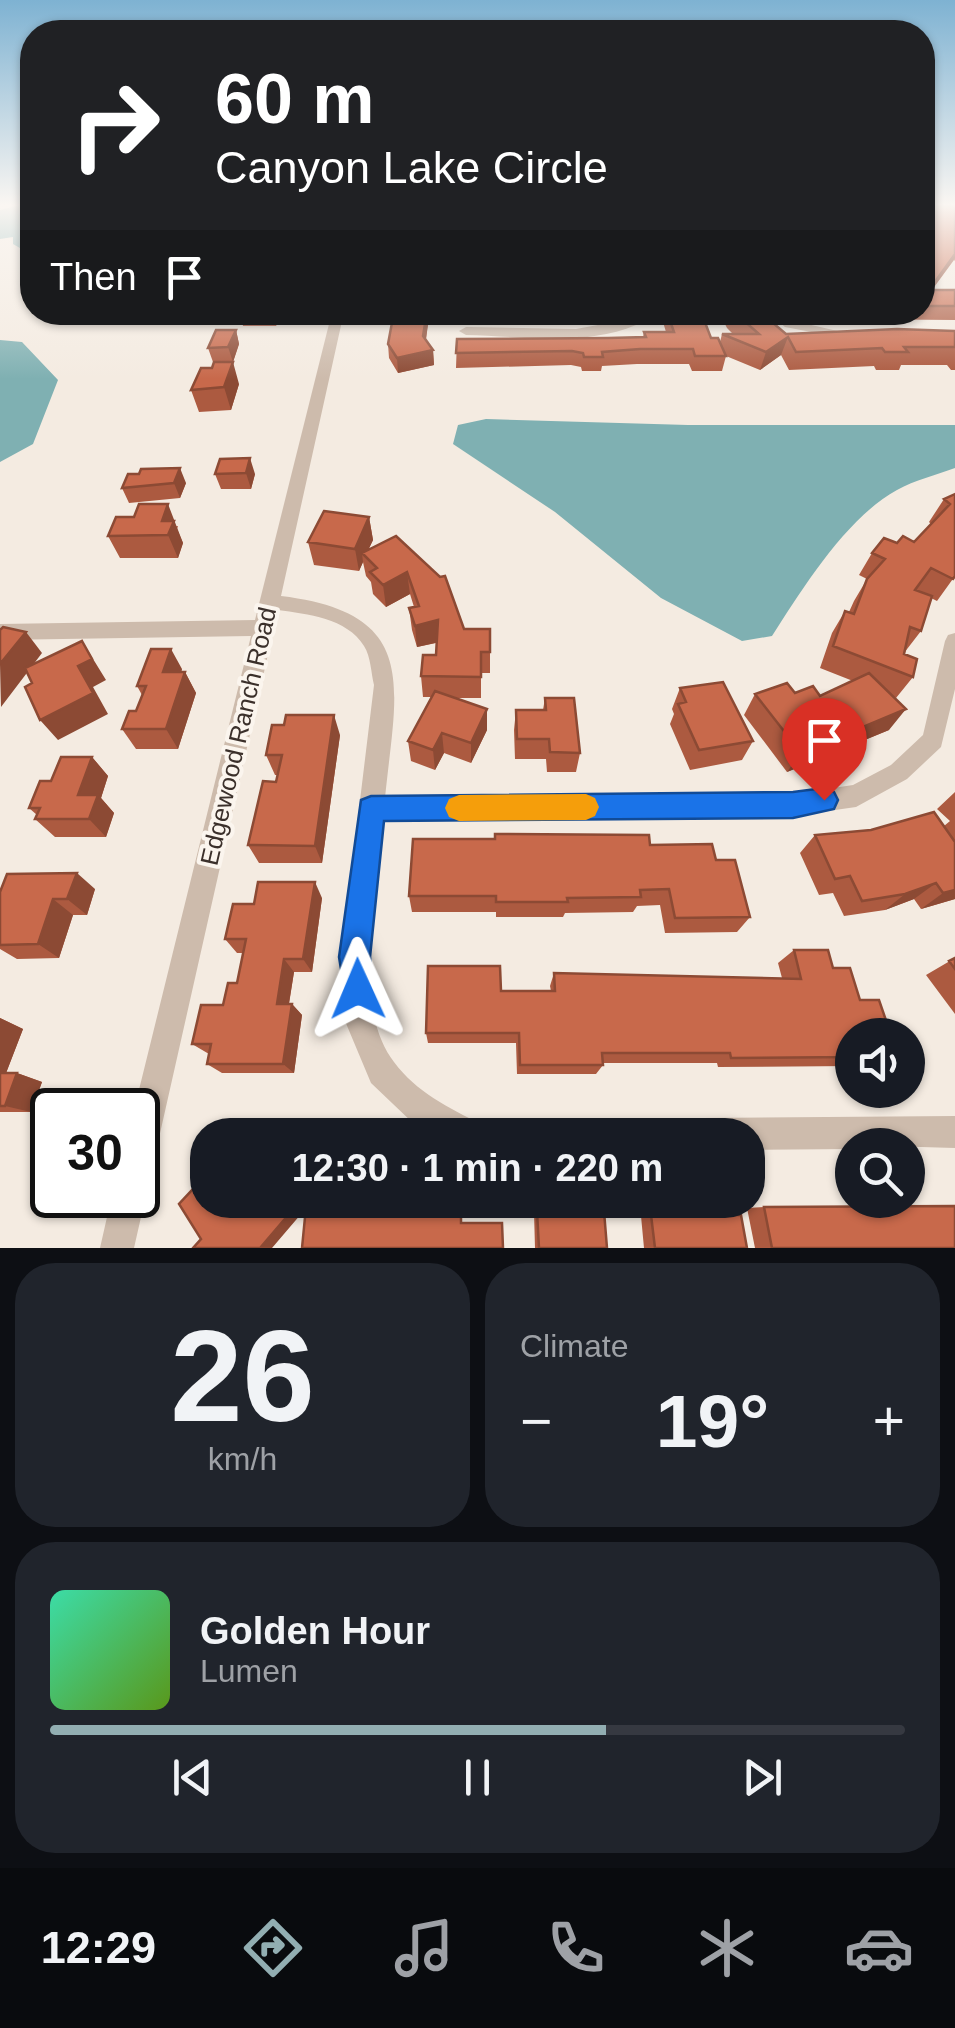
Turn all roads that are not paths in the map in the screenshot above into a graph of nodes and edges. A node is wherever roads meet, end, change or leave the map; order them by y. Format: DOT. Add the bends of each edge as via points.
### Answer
graph roads {
  1 [pos="335,325"];
  2 [pos="626,325"];
  3 [pos="794,325"];
  4 [pos="466,331"];
  5 [pos="860,335"];
  6 [pos="269,602"];
  7 [pos="264,628"];
  8 [pos="0,632"];
  9 [pos="955,642"];
  10 [pos="371,809"];
  11 [pos="155,1088"];
  12 [pos="434,1118"];
  13 [pos="955,1132"];
  14 [pos="765,1134"];
  15 [pos="123,1218"];
  16 [pos="116,1248"];
  1 -- 6 [label="street, Edgewood Ranch Road"];
  2 -- 4 [label="street" via="598,332"];
  3 -- 5 [label="street"];
  6 -- 7 [label="street, Edgewood Ranch Road"];
  6 -- 10 [label="street" via="316,607 373,641 385,685"];
  7 -- 8 [label="street"];
  7 -- 11 [label="street, Edgewood Ranch Road"];
  9 -- 10 [label="street" via="933,740 899,772 856,796 793,805"];
  10 -- 12 [label="street" via="354,957 360,1021 382,1072"];
  13 -- 14 [label="street"];
  15 -- 16 [label="street"];
}
